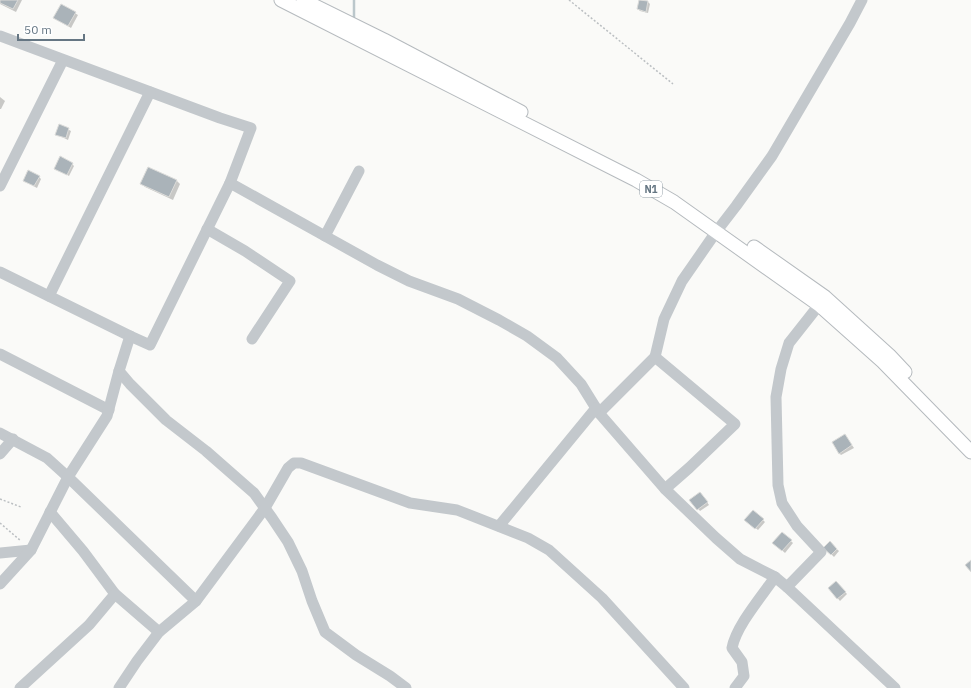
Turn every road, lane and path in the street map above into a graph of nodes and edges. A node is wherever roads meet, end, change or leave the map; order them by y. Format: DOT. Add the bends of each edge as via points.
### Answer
graph roads {
  1 [pos="281,0"];
  2 [pos="302,0"];
  3 [pos="569,0"];
  4 [pos="862,0"];
  5 [pos="0,36"];
  6 [pos="63,60"];
  7 [pos="673,84"];
  8 [pos="150,92"];
  9 [pos="359,171"];
  10 [pos="230,183"];
  11 [pos="0,186"];
  12 [pos="207,228"];
  13 [pos="719,228"];
  14 [pos="325,236"];
  15 [pos="0,272"];
  16 [pos="49,296"];
  17 [pos="819,305"];
  18 [pos="130,336"];
  19 [pos="252,339"];
  20 [pos="0,354"];
  21 [pos="655,357"];
  22 [pos="119,371"];
  23 [pos="109,410"];
  24 [pos="598,411"];
  25 [pos="0,433"];
  26 [pos="13,439"];
  27 [pos="971,441"];
  28 [pos="971,452"];
  29 [pos="0,454"];
  30 [pos="68,477"];
  31 [pos="665,489"];
  32 [pos="0,500"];
  33 [pos="20,506"];
  34 [pos="265,508"];
  35 [pos="50,512"];
  36 [pos="0,523"];
  37 [pos="499,526"];
  38 [pos="31,550"];
  39 [pos="0,553"];
  40 [pos="775,577"];
  41 [pos="0,584"];
  42 [pos="787,587"];
  43 [pos="115,594"];
  44 [pos="196,601"];
  45 [pos="159,632"];
  46 [pos="20,688"];
  47 [pos="119,688"];
  48 [pos="406,688"];
  49 [pos="684,688"];
  50 [pos="734,688"];
  51 [pos="895,688"];
  1 -- 13 [label="main road, N1" via="636,180"];
  2 -- 13 [label="main road, N1" via="640,174 677,196"];
  3 -- 7 [label="path"];
  4 -- 13 [label="street" via="772,156"];
  5 -- 6 [label="street"];
  6 -- 8 [label="street"];
  6 -- 11 [label="street"];
  8 -- 10 [label="street" via="251,128"];
  8 -- 16 [label="street"];
  9 -- 14 [label="street"];
  10 -- 12 [label="street"];
  10 -- 14 [label="street"];
  12 -- 18 [label="street" via="150,345"];
  12 -- 19 [label="street" via="290,281"];
  13 -- 17 [label="main road, N1"];
  13 -- 21 [label="street" via="682,281 664,319"];
  13 -- 27 [label="main road, N1" via="826,297 889,355"];
  14 -- 24 [label="street" via="409,281 458,299 527,336 557,358 581,384"];
  15 -- 16 [label="street"];
  16 -- 18 [label="street"];
  17 -- 28 [label="main road, N1" via="882,362"];
  17 -- 42 [label="street" via="789,343 776,397 778,485 782,504 797,526 821,552"];
  18 -- 22 [label="street"];
  20 -- 23 [label="street"];
  21 -- 24 [label="street"];
  21 -- 31 [label="street" via="735,424"];
  22 -- 23 [label="street"];
  22 -- 34 [label="street" via="166,420 254,493"];
  23 -- 30 [label="street"];
  24 -- 31 [label="street"];
  24 -- 37 [label="street"];
  25 -- 26 [label="street"];
  26 -- 29 [label="street"];
  26 -- 30 [label="street" via="47,458"];
  30 -- 35 [label="street"];
  30 -- 44 [label="street"];
  31 -- 40 [label="street" via="740,559"];
  32 -- 33 [label="path"];
  34 -- 37 [label="street" via="288,468 294,464 301,464 410,503 456,510"];
  34 -- 44 [label="street"];
  34 -- 48 [label="street" via="288,542 325,632"];
  35 -- 38 [label="street"];
  35 -- 43 [label="street"];
  36 -- 38 [label="path"];
  37 -- 49 [label="street" via="549,550 602,598"];
  38 -- 39 [label="street"];
  38 -- 41 [label="street"];
  40 -- 42 [label="street"];
  40 -- 50 [label="street" via="734,639 732,648 742,662 744,676"];
  42 -- 51 [label="street"];
  43 -- 45 [label="street"];
  43 -- 46 [label="street" via="89,625"];
  44 -- 45 [label="street"];
  45 -- 47 [label="street"];
}
